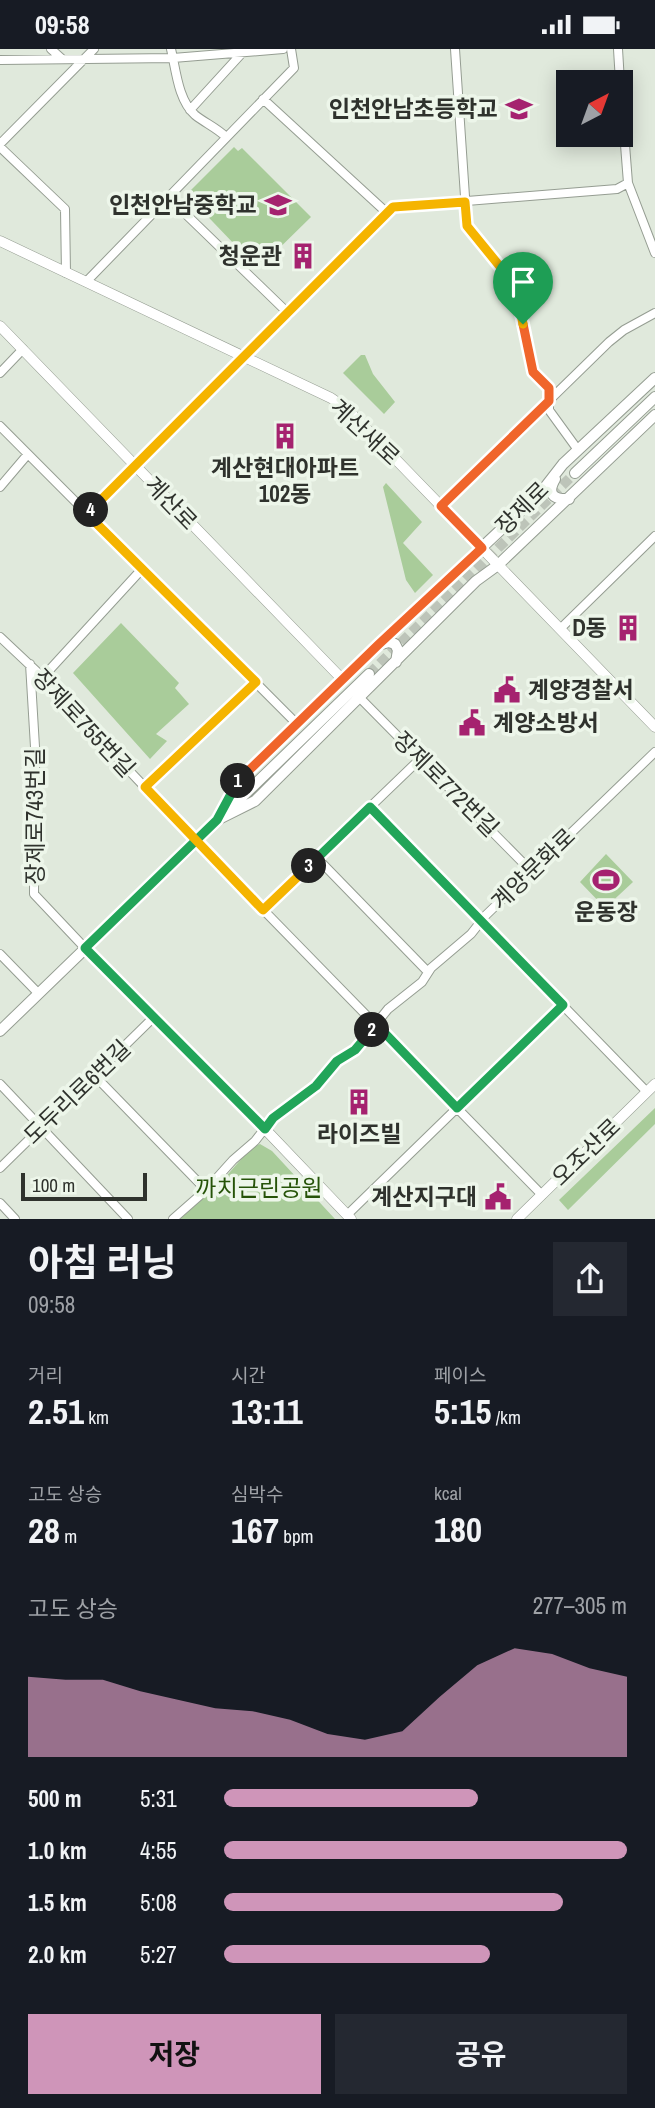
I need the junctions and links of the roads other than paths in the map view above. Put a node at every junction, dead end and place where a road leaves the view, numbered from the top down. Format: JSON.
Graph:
{"nodes":[{"id":1,"x":51,"y":49,"type":"edge"},
{"id":2,"x":94,"y":49,"type":"edge"},
{"id":3,"x":283,"y":49,"type":"edge"},
{"id":4,"x":291,"y":49,"type":"edge"},
{"id":5,"x":455,"y":49,"type":"edge"},
{"id":6,"x":618,"y":49,"type":"edge"},
{"id":7,"x":243,"y":52,"type":"junction"},
{"id":8,"x":172,"y":54,"type":"edge"},
{"id":9,"x":62,"y":59,"type":"junction"},
{"id":10,"x":83,"y":59,"type":"junction"},
{"id":11,"x":0,"y":60,"type":"edge"},
{"id":12,"x":619,"y":70,"type":"edge"},
{"id":13,"x":263,"y":99,"type":"junction"},
{"id":14,"x":190,"y":110,"type":"junction"},
{"id":15,"x":226,"y":137,"type":"junction"},
{"id":16,"x":0,"y":146,"type":"edge"},
{"id":17,"x":625,"y":147,"type":"edge"},
{"id":18,"x":628,"y":183,"type":"junction"},
{"id":19,"x":168,"y":197,"type":"junction"},
{"id":20,"x":465,"y":202,"type":"junction"},
{"id":21,"x":386,"y":212,"type":"junction"},
{"id":22,"x":0,"y":241,"type":"edge"},
{"id":23,"x":655,"y":253,"type":"edge"},
{"id":24,"x":66,"y":273,"type":"junction"},
{"id":25,"x":86,"y":282,"type":"junction"},
{"id":26,"x":655,"y":313,"type":"edge"},
{"id":27,"x":289,"y":314,"type":"junction"},
{"id":28,"x":0,"y":326,"type":"edge"},
{"id":29,"x":23,"y":349,"type":"junction"},
{"id":30,"x":245,"y":357,"type":"junction"},
{"id":31,"x":0,"y":373,"type":"edge"},
{"id":32,"x":655,"y":378,"type":"edge"},
{"id":33,"x":655,"y":397,"type":"edge"},
{"id":34,"x":549,"y":401,"type":"junction"},
{"id":35,"x":655,"y":415,"type":"edge"},
{"id":36,"x":0,"y":426,"type":"edge"},
{"id":37,"x":578,"y":450,"type":"junction"},
{"id":38,"x":28,"y":454,"type":"junction"},
{"id":39,"x":563,"y":464,"type":"junction"},
{"id":40,"x":135,"y":466,"type":"junction"},
{"id":41,"x":575,"y":473,"type":"tunnel mouth"},
{"id":42,"x":0,"y":487,"type":"edge"},
{"id":43,"x":569,"y":499,"type":"junction"},
{"id":44,"x":441,"y":506,"type":"junction"},
{"id":45,"x":87,"y":514,"type":"junction"},
{"id":46,"x":655,"y":537,"type":"edge"},
{"id":47,"x":482,"y":548,"type":"junction"},
{"id":48,"x":498,"y":565,"type":"junction"},
{"id":49,"x":142,"y":569,"type":"junction"},
{"id":50,"x":559,"y":629,"type":"junction"},
{"id":51,"x":0,"y":637,"type":"edge"},
{"id":52,"x":378,"y":645,"type":"junction"},
{"id":53,"x":396,"y":662,"type":"junction"},
{"id":54,"x":30,"y":664,"type":"junction"},
{"id":55,"x":369,"y":674,"type":"tunnel mouth"},
{"id":56,"x":43,"y":677,"type":"junction"},
{"id":57,"x":342,"y":679,"type":"junction"},
{"id":58,"x":256,"y":682,"type":"junction"},
{"id":59,"x":360,"y":698,"type":"junction"},
{"id":60,"x":297,"y":724,"type":"junction"},
{"id":61,"x":655,"y":727,"type":"edge"},
{"id":62,"x":655,"y":752,"type":"edge"},
{"id":63,"x":421,"y":758,"type":"junction"},
{"id":64,"x":145,"y":787,"type":"junction"},
{"id":65,"x":370,"y":807,"type":"junction"},
{"id":66,"x":217,"y":820,"type":"junction"},
{"id":67,"x":196,"y":841,"type":"junction"},
{"id":68,"x":317,"y":858,"type":"junction"},
{"id":69,"x":531,"y":871,"type":"junction"},
{"id":70,"x":263,"y":910,"type":"junction"},
{"id":71,"x":481,"y":921,"type":"junction"},
{"id":72,"x":85,"y":948,"type":"junction"},
{"id":73,"x":0,"y":954,"type":"edge"},
{"id":74,"x":428,"y":972,"type":"junction"},
{"id":75,"x":38,"y":993,"type":"junction"},
{"id":76,"x":563,"y":1005,"type":"junction"},
{"id":77,"x":154,"y":1017,"type":"junction"},
{"id":78,"x":377,"y":1025,"type":"junction"},
{"id":79,"x":0,"y":1031,"type":"edge"},
{"id":80,"x":94,"y":1076,"type":"junction"},
{"id":81,"x":0,"y":1084,"type":"edge"},
{"id":82,"x":655,"y":1084,"type":"edge"},
{"id":83,"x":647,"y":1092,"type":"junction"},
{"id":84,"x":457,"y":1108,"type":"junction"},
{"id":85,"x":41,"y":1128,"type":"junction"},
{"id":86,"x":265,"y":1129,"type":"junction"},
{"id":87,"x":0,"y":1168,"type":"edge"},
{"id":88,"x":206,"y":1190,"type":"junction"},
{"id":89,"x":542,"y":1195,"type":"junction"},
{"id":90,"x":0,"y":1203,"type":"edge"},
{"id":91,"x":349,"y":1217,"type":"edge"},
{"id":92,"x":15,"y":1219,"type":"edge"},
{"id":93,"x":128,"y":1219,"type":"edge"},
{"id":94,"x":173,"y":1219,"type":"edge"},
{"id":95,"x":516,"y":1219,"type":"edge"}],
"edges":[{"from":1,"to":9,"type":"street"},
{"from":2,"to":10,"type":"street"},
{"from":3,"to":7,"type":"street"},
{"from":4,"to":13,"type":"street"},
{"from":5,"to":20,"type":"street"},
{"from":6,"to":12,"type":"street"},
{"from":7,"to":8,"type":"street"},
{"from":7,"to":14,"type":"street"},
{"from":8,"to":10,"type":"street"},
{"from":8,"to":14,"type":"street"},
{"from":9,"to":10,"type":"street"},
{"from":9,"to":11,"type":"street"},
{"from":10,"to":16,"type":"street"},
{"from":13,"to":15,"type":"street"},
{"from":13,"to":21,"type":"street"},
{"from":14,"to":15,"type":"street"},
{"from":15,"to":19,"type":"street"},
{"from":16,"to":24,"type":"street"},
{"from":17,"to":18,"type":"street"},
{"from":18,"to":20,"type":"street"},
{"from":18,"to":23,"type":"street"},
{"from":19,"to":25,"type":"street"},
{"from":19,"to":27,"type":"street"},
{"from":20,"to":21,"type":"street"},
{"from":20,"to":34,"type":"street"},
{"from":21,"to":27,"type":"street"},
{"from":22,"to":24,"type":"street","name":"계산새로"},
{"from":24,"to":25,"type":"street","name":"계산새로"},
{"from":25,"to":30,"type":"street","name":"계산새로"},
{"from":26,"to":34,"type":"street"},
{"from":27,"to":30,"type":"street"},
{"from":28,"to":29,"type":"street","name":"계산로"},
{"from":29,"to":31,"type":"street"},
{"from":29,"to":40,"type":"street","name":"계산로"},
{"from":30,"to":40,"type":"street"},
{"from":30,"to":44,"type":"street","name":"계산새로"},
{"from":32,"to":37,"type":"main road","name":"장제로"},
{"from":33,"to":41,"type":"main road","name":"장제로"},
{"from":34,"to":37,"type":"street"},
{"from":34,"to":44,"type":"street"},
{"from":35,"to":43,"type":"main road","name":"장제로"},
{"from":36,"to":38,"type":"street"},
{"from":37,"to":39,"type":"main road","name":"장제로"},
{"from":38,"to":42,"type":"street"},
{"from":38,"to":45,"type":"street"},
{"from":39,"to":43,"type":"main road"},
{"from":39,"to":47,"type":"main road","name":"장제로"},
{"from":40,"to":45,"type":"street"},
{"from":40,"to":57,"type":"street","name":"계산로"},
{"from":43,"to":48,"type":"main road","name":"장제로"},
{"from":44,"to":47,"type":"street","name":"계산새로"},
{"from":45,"to":49,"type":"street"},
{"from":46,"to":50,"type":"street"},
{"from":47,"to":48,"type":"street","name":"계산새로"},
{"from":47,"to":52,"type":"main road","name":"장제로"},
{"from":48,"to":50,"type":"street","name":"계산새로"},
{"from":48,"to":53,"type":"main road","name":"장제로"},
{"from":49,"to":56,"type":"street"},
{"from":49,"to":58,"type":"street"},
{"from":50,"to":61,"type":"street","name":"계산새로"},
{"from":51,"to":54,"type":"street","name":"장제로755번길"},
{"from":52,"to":53,"type":"main road"},
{"from":52,"to":57,"type":"main road","name":"장제로"},
{"from":53,"to":59,"type":"main road","name":"장제로"},
{"from":54,"to":56,"type":"street","name":"장제로755번길"},
{"from":54,"to":72,"type":"street","name":"장제로743번길"},
{"from":55,"to":66,"type":"main road","name":"장제로"},
{"from":56,"to":64,"type":"street","name":"장제로755번길"},
{"from":57,"to":60,"type":"main road","name":"장제로"},
{"from":58,"to":60,"type":"street"},
{"from":58,"to":64,"type":"street"},
{"from":59,"to":63,"type":"street","name":"장제로772번길"},
{"from":59,"to":66,"type":"main road","name":"장제로"},
{"from":60,"to":66,"type":"main road","name":"장제로"},
{"from":62,"to":69,"type":"street","name":"계양문화로"},
{"from":63,"to":65,"type":"street"},
{"from":63,"to":69,"type":"street","name":"장제로772번길"},
{"from":64,"to":67,"type":"street","name":"장제로755번길"},
{"from":65,"to":68,"type":"street"},
{"from":65,"to":71,"type":"street"},
{"from":66,"to":67,"type":"main road","name":"장제로"},
{"from":67,"to":70,"type":"street","name":"장제로755번길"},
{"from":67,"to":72,"type":"main road","name":"장제로"},
{"from":68,"to":70,"type":"street"},
{"from":68,"to":74,"type":"street"},
{"from":69,"to":71,"type":"street","name":"계양문화로"},
{"from":70,"to":78,"type":"street","name":"장제로755번길"},
{"from":71,"to":74,"type":"street","name":"계양문화로"},
{"from":71,"to":76,"type":"street"},
{"from":72,"to":75,"type":"main road","name":"장제로"},
{"from":72,"to":77,"type":"street"},
{"from":73,"to":75,"type":"street"},
{"from":74,"to":78,"type":"street","name":"계양문화로"},
{"from":75,"to":79,"type":"main road","name":"장제로"},
{"from":76,"to":83,"type":"street"},
{"from":76,"to":84,"type":"street"},
{"from":77,"to":80,"type":"street","name":"도두리로6번길"},
{"from":77,"to":86,"type":"street"},
{"from":78,"to":84,"type":"street","name":"장제로755번길"},
{"from":78,"to":86,"type":"street","name":"계양문화로"},
{"from":80,"to":85,"type":"street","name":"도두리로6번길"},
{"from":80,"to":88,"type":"street"},
{"from":81,"to":85,"type":"street"},
{"from":82,"to":83,"type":"street","name":"오조산로"},
{"from":83,"to":89,"type":"street","name":"오조산로"},
{"from":84,"to":89,"type":"street","name":"장제로755번길"},
{"from":84,"to":91,"type":"street"},
{"from":85,"to":87,"type":"street","name":"도두리로6번길"},
{"from":85,"to":93,"type":"street"},
{"from":86,"to":88,"type":"street","name":"계양문화로"},
{"from":86,"to":91,"type":"street"},
{"from":88,"to":94,"type":"street","name":"계양문화로"},
{"from":89,"to":95,"type":"street","name":"오조산로"},
{"from":90,"to":92,"type":"street"}]}
